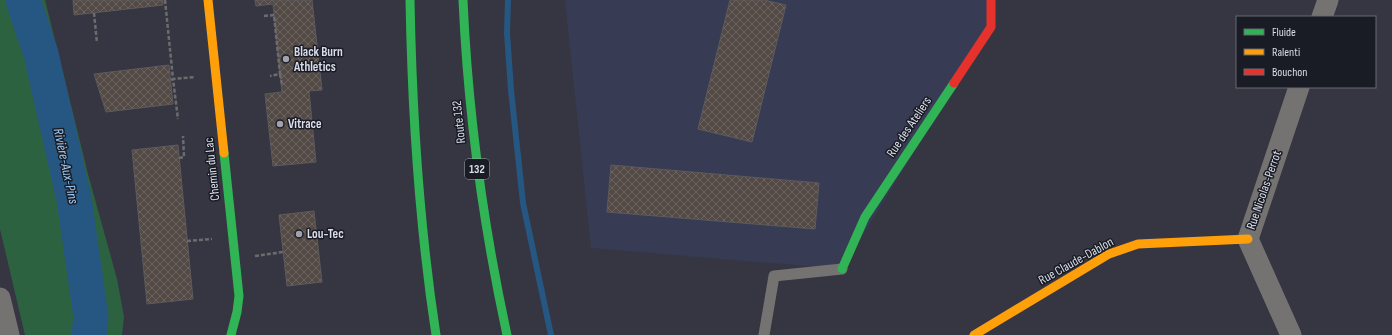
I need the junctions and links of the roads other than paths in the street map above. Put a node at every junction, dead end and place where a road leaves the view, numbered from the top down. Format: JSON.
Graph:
{"nodes":[{"id":1,"x":208,"y":0,"type":"edge"},
{"id":2,"x":410,"y":0,"type":"edge"},
{"id":3,"x":463,"y":0,"type":"edge"},
{"id":4,"x":991,"y":0,"type":"edge"},
{"id":5,"x":1328,"y":0,"type":"edge"},
{"id":6,"x":1322,"y":16,"type":"edge"},
{"id":7,"x":1299,"y":88,"type":"edge"},
{"id":8,"x":1248,"y":238,"type":"junction"},
{"id":9,"x":842,"y":269,"type":"joint"},
{"id":10,"x":0,"y":298,"type":"edge"},
{"id":11,"x":9,"y":335,"type":"edge"},
{"id":12,"x":231,"y":335,"type":"edge"},
{"id":13,"x":436,"y":335,"type":"edge"},
{"id":14,"x":507,"y":335,"type":"edge"},
{"id":15,"x":764,"y":335,"type":"edge"},
{"id":16,"x":974,"y":335,"type":"edge"},
{"id":17,"x":1291,"y":335,"type":"edge"}],
"edges":[{"from":1,"to":12,"type":"main road","name":"Chemin du Lac"},
{"from":2,"to":13,"type":"main road"},
{"from":3,"to":14,"type":"main road","name":"Route 132","number":"132"},
{"from":4,"to":9,"type":"main road","name":"Rue des Ateliers"},
{"from":5,"to":6,"type":"street"},
{"from":7,"to":8,"type":"street","name":"Rue Nicolas-Perrot"},
{"from":8,"to":16,"type":"main road","name":"Rue Claude-Dablon"},
{"from":8,"to":17,"type":"street","name":"Rue Nicolas-Perrot"},
{"from":9,"to":15,"type":"lane"},
{"from":10,"to":11,"type":"street"}]}
